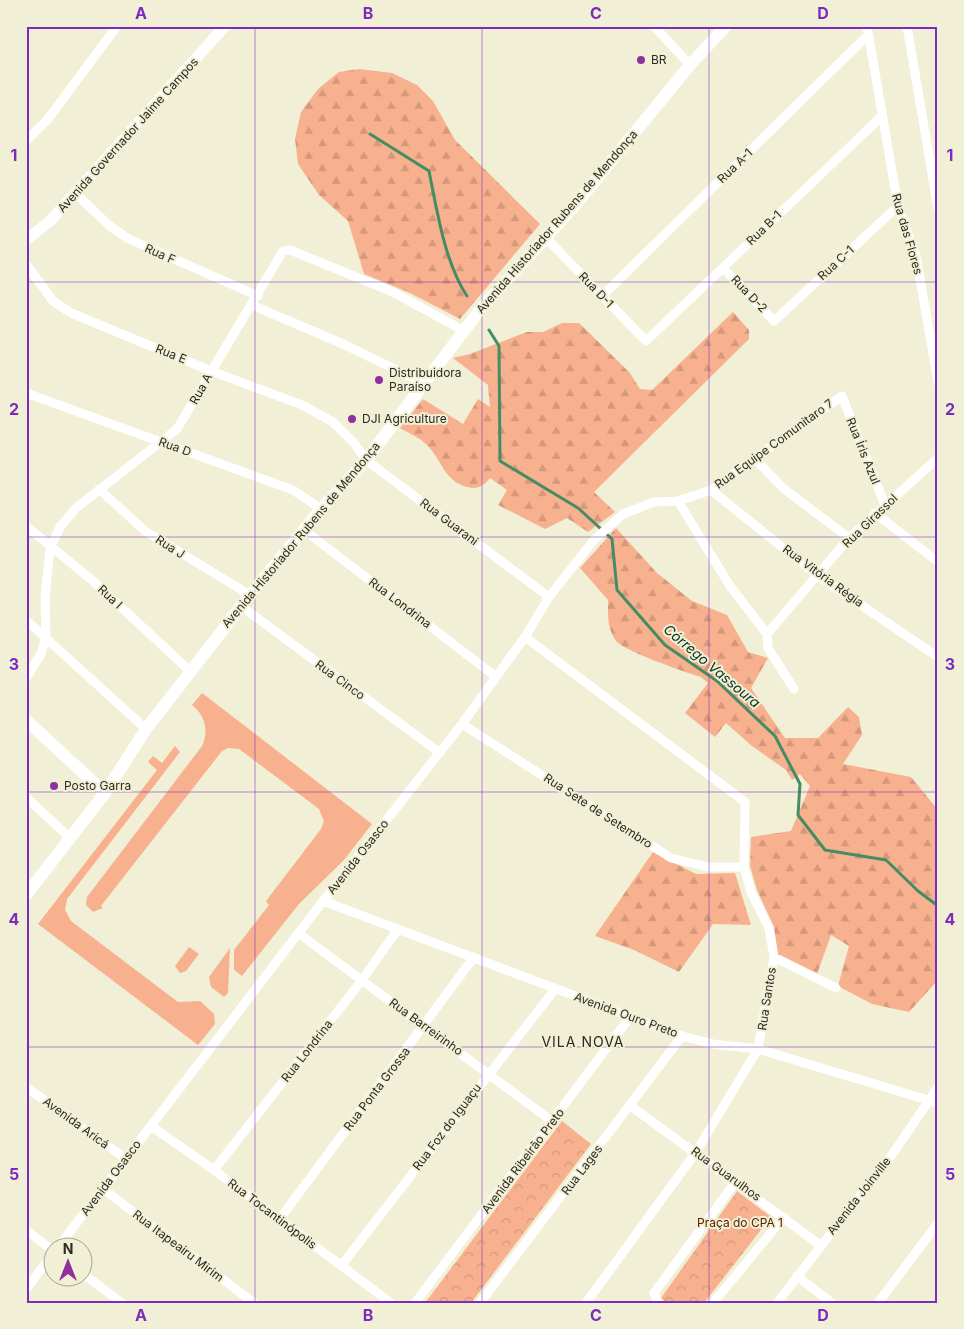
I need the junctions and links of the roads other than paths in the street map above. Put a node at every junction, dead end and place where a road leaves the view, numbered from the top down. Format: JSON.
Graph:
{"nodes":[{"id":1,"x":117,"y":26,"type":"edge"},
{"id":2,"x":226,"y":26,"type":"edge"},
{"id":3,"x":654,"y":26,"type":"edge"},
{"id":4,"x":726,"y":26,"type":"edge"},
{"id":5,"x":907,"y":26,"type":"edge"},
{"id":6,"x":867,"y":31,"type":"edge"},
{"id":7,"x":690,"y":65,"type":"junction"},
{"id":8,"x":882,"y":116,"type":"junction"},
{"id":9,"x":26,"y":141,"type":"edge"},
{"id":10,"x":75,"y":193,"type":"junction"},
{"id":11,"x":898,"y":206,"type":"junction"},
{"id":12,"x":938,"y":209,"type":"edge"},
{"id":13,"x":546,"y":238,"type":"junction"},
{"id":14,"x":26,"y":240,"type":"edge"},
{"id":15,"x":26,"y":264,"type":"edge"},
{"id":16,"x":723,"y":268,"type":"junction"},
{"id":17,"x":258,"y":296,"type":"junction"},
{"id":18,"x":602,"y":296,"type":"junction"},
{"id":19,"x":252,"y":305,"type":"junction"},
{"id":20,"x":774,"y":321,"type":"joint"},
{"id":21,"x":464,"y":330,"type":"junction"},
{"id":22,"x":646,"y":341,"type":"joint"},
{"id":23,"x":211,"y":371,"type":"junction"},
{"id":24,"x":938,"y":382,"type":"edge"},
{"id":25,"x":423,"y":383,"type":"junction"},
{"id":26,"x":26,"y":393,"type":"edge"},
{"id":27,"x":842,"y":396,"type":"joint"},
{"id":28,"x":161,"y":442,"type":"junction"},
{"id":29,"x":354,"y":443,"type":"joint"},
{"id":30,"x":938,"y":458,"type":"edge"},
{"id":31,"x":366,"y":460,"type":"junction"},
{"id":32,"x":756,"y":460,"type":"junction"},
{"id":33,"x":99,"y":489,"type":"junction"},
{"id":34,"x":711,"y":490,"type":"junction"},
{"id":35,"x":678,"y":501,"type":"junction"},
{"id":36,"x":885,"y":505,"type":"junction"},
{"id":37,"x":321,"y":509,"type":"junction"},
{"id":38,"x":875,"y":513,"type":"junction"},
{"id":39,"x":26,"y":526,"type":"edge"},
{"id":40,"x":304,"y":530,"type":"junction"},
{"id":41,"x":849,"y":538,"type":"junction"},
{"id":42,"x":50,"y":548,"type":"junction"},
{"id":43,"x":938,"y":562,"type":"edge"},
{"id":44,"x":818,"y":576,"type":"junction"},
{"id":45,"x":250,"y":595,"type":"junction"},
{"id":46,"x":549,"y":597,"type":"junction"},
{"id":47,"x":241,"y":606,"type":"junction"},
{"id":48,"x":26,"y":620,"type":"edge"},
{"id":49,"x":767,"y":634,"type":"junction"},
{"id":50,"x":524,"y":637,"type":"junction"},
{"id":51,"x":46,"y":638,"type":"junction"},
{"id":52,"x":938,"y":657,"type":"edge"},
{"id":53,"x":191,"y":672,"type":"junction"},
{"id":54,"x":495,"y":676,"type":"junction"},
{"id":55,"x":26,"y":678,"type":"edge"},
{"id":56,"x":794,"y":689,"type":"dead end"},
{"id":57,"x":26,"y":720,"type":"edge"},
{"id":58,"x":462,"y":724,"type":"junction"},
{"id":59,"x":146,"y":729,"type":"junction"},
{"id":60,"x":440,"y":753,"type":"junction"},
{"id":61,"x":105,"y":793,"type":"junction"},
{"id":62,"x":26,"y":797,"type":"edge"},
{"id":63,"x":70,"y":838,"type":"junction"},
{"id":64,"x":744,"y":867,"type":"junction"},
{"id":65,"x":26,"y":895,"type":"edge"},
{"id":66,"x":322,"y":901,"type":"junction"},
{"id":67,"x":398,"y":929,"type":"junction"},
{"id":68,"x":298,"y":933,"type":"junction"},
{"id":69,"x":474,"y":957,"type":"junction"},
{"id":70,"x":774,"y":957,"type":"junction"},
{"id":71,"x":362,"y":980,"type":"junction"},
{"id":72,"x":836,"y":988,"type":"dead end"},
{"id":73,"x":555,"y":989,"type":"junction"},
{"id":74,"x":630,"y":1018,"type":"junction"},
{"id":75,"x":424,"y":1026,"type":"junction"},
{"id":76,"x":682,"y":1036,"type":"junction"},
{"id":77,"x":758,"y":1049,"type":"junction"},
{"id":78,"x":488,"y":1074,"type":"junction"},
{"id":79,"x":26,"y":1087,"type":"edge"},
{"id":80,"x":938,"y":1087,"type":"edge"},
{"id":81,"x":928,"y":1100,"type":"junction"},
{"id":82,"x":938,"y":1103,"type":"edge"},
{"id":83,"x":631,"y":1106,"type":"junction"},
{"id":84,"x":553,"y":1122,"type":"junction"},
{"id":85,"x":151,"y":1126,"type":"junction"},
{"id":86,"x":696,"y":1152,"type":"junction"},
{"id":87,"x":126,"y":1159,"type":"junction"},
{"id":88,"x":214,"y":1170,"type":"junction"},
{"id":89,"x":736,"y":1181,"type":"junction"},
{"id":90,"x":103,"y":1189,"type":"junction"},
{"id":91,"x":784,"y":1217,"type":"junction"},
{"id":92,"x":279,"y":1220,"type":"junction"},
{"id":93,"x":938,"y":1223,"type":"edge"},
{"id":94,"x":26,"y":1230,"type":"edge"},
{"id":95,"x":67,"y":1236,"type":"edge"},
{"id":96,"x":42,"y":1242,"type":"edge"},
{"id":97,"x":820,"y":1245,"type":"junction"},
{"id":98,"x":341,"y":1266,"type":"junction"},
{"id":99,"x":42,"y":1268,"type":"edge"},
{"id":100,"x":797,"y":1276,"type":"junction"},
{"id":101,"x":92,"y":1280,"type":"edge"},
{"id":102,"x":26,"y":1289,"type":"edge"},
{"id":103,"x":122,"y":1303,"type":"edge"},
{"id":104,"x":254,"y":1303,"type":"edge"},
{"id":105,"x":391,"y":1303,"type":"edge"},
{"id":106,"x":415,"y":1303,"type":"edge"},
{"id":107,"x":480,"y":1303,"type":"edge"},
{"id":108,"x":586,"y":1303,"type":"edge"},
{"id":109,"x":658,"y":1303,"type":"edge"},
{"id":110,"x":713,"y":1303,"type":"edge"},
{"id":111,"x":777,"y":1303,"type":"edge"},
{"id":112,"x":832,"y":1303,"type":"edge"},
{"id":113,"x":878,"y":1303,"type":"edge"}],
"edges":[{"from":1,"to":9,"type":"street"},
{"from":2,"to":10,"type":"street","name":"Avenida Governador Jaime Campos"},
{"from":3,"to":7,"type":"street"},
{"from":4,"to":7,"type":"main road","name":"Avenida Historiador Rubens de Mendonça"},
{"from":5,"to":12,"type":"street"},
{"from":6,"to":8,"type":"street","name":"Rua das Flores"},
{"from":6,"to":18,"type":"street","name":"Rua A-1"},
{"from":7,"to":13,"type":"main road","name":"Avenida Historiador Rubens de Mendonça"},
{"from":8,"to":11,"type":"street","name":"Rua das Flores"},
{"from":8,"to":16,"type":"street","name":"Rua B-1"},
{"from":10,"to":14,"type":"street","name":"Avenida Governador Jaime Campos"},
{"from":10,"to":17,"type":"street","name":"Rua F"},
{"from":11,"to":20,"type":"street","name":"Rua C-1"},
{"from":11,"to":24,"type":"street","name":"Rua das Flores"},
{"from":13,"to":18,"type":"street","name":"Rua D-1"},
{"from":13,"to":21,"type":"main road","name":"Avenida Historiador Rubens de Mendonça"},
{"from":15,"to":23,"type":"street","name":"Rua E"},
{"from":16,"to":20,"type":"street","name":"Rua D-2"},
{"from":16,"to":22,"type":"street","name":"Rua B-1"},
{"from":17,"to":19,"type":"street","name":"Rua A"},
{"from":17,"to":21,"type":"street","name":"Rua A"},
{"from":18,"to":22,"type":"street","name":"Rua D-1"},
{"from":19,"to":23,"type":"street","name":"Rua A"},
{"from":19,"to":25,"type":"street"},
{"from":21,"to":25,"type":"main road","name":"Avenida Historiador Rubens de Mendonça"},
{"from":23,"to":28,"type":"street","name":"Rua A"},
{"from":23,"to":29,"type":"street","name":"Rua E"},
{"from":25,"to":31,"type":"main road","name":"Avenida Historiador Rubens de Mendonça"},
{"from":26,"to":28,"type":"street","name":"Rua D"},
{"from":27,"to":32,"type":"street","name":"Rua Equipe Comunitaro 7"},
{"from":27,"to":36,"type":"street","name":"Rua Íris Azul"},
{"from":28,"to":33,"type":"street","name":"Rua A"},
{"from":28,"to":37,"type":"street","name":"Rua D"},
{"from":29,"to":31,"type":"street","name":"Rua Guarani"},
{"from":30,"to":36,"type":"street","name":"Rua Girassol"},
{"from":31,"to":37,"type":"main road","name":"Avenida Historiador Rubens de Mendonça"},
{"from":31,"to":46,"type":"street","name":"Rua Guarani"},
{"from":32,"to":34,"type":"street","name":"Rua Equipe Comunitaro 7"},
{"from":32,"to":41,"type":"street"},
{"from":33,"to":42,"type":"street","name":"Rua A"},
{"from":33,"to":45,"type":"street","name":"Rua J"},
{"from":34,"to":35,"type":"street","name":"Rua Equipe Comunitaro 7"},
{"from":34,"to":44,"type":"street","name":"Rua Vitória Régia"},
{"from":35,"to":46,"type":"street","name":"Avenida Osasco"},
{"from":35,"to":49,"type":"street"},
{"from":36,"to":38,"type":"street","name":"Rua Girassol"},
{"from":37,"to":40,"type":"main road","name":"Avenida Historiador Rubens de Mendonça"},
{"from":38,"to":41,"type":"street","name":"Rua Girassol"},
{"from":38,"to":43,"type":"street"},
{"from":39,"to":42,"type":"street","name":"Rua I"},
{"from":40,"to":45,"type":"main road","name":"Avenida Historiador Rubens de Mendonça"},
{"from":40,"to":54,"type":"street","name":"Rua Londrina"},
{"from":41,"to":44,"type":"street","name":"Rua Girassol"},
{"from":42,"to":51,"type":"street","name":"Rua A"},
{"from":42,"to":53,"type":"street","name":"Rua I"},
{"from":44,"to":49,"type":"street","name":"Rua Girassol"},
{"from":44,"to":52,"type":"street","name":"Rua Vitória Régia"},
{"from":45,"to":47,"type":"main road","name":"Avenida Historiador Rubens de Mendonça"},
{"from":46,"to":50,"type":"street","name":"Avenida Osasco"},
{"from":47,"to":53,"type":"main road","name":"Avenida Historiador Rubens de Mendonça"},
{"from":47,"to":60,"type":"street","name":"Rua Cinco"},
{"from":48,"to":51,"type":"street"},
{"from":49,"to":56,"type":"street"},
{"from":50,"to":54,"type":"street","name":"Avenida Osasco"},
{"from":50,"to":64,"type":"street","name":"Rua Santos"},
{"from":51,"to":55,"type":"street","name":"Rua A"},
{"from":51,"to":59,"type":"street"},
{"from":53,"to":59,"type":"main road","name":"Avenida Historiador Rubens de Mendonça"},
{"from":54,"to":58,"type":"street","name":"Avenida Osasco"},
{"from":57,"to":61,"type":"main road"},
{"from":58,"to":60,"type":"street","name":"Avenida Osasco"},
{"from":58,"to":64,"type":"street","name":"Rua Sete de Setembro"},
{"from":59,"to":61,"type":"main road","name":"Avenida Historiador Rubens de Mendonça"},
{"from":60,"to":66,"type":"street","name":"Avenida Osasco"},
{"from":61,"to":63,"type":"main road","name":"Avenida Historiador Rubens de Mendonça"},
{"from":62,"to":63,"type":"street"},
{"from":63,"to":65,"type":"main road","name":"Avenida Historiador Rubens de Mendonça"},
{"from":64,"to":70,"type":"street","name":"Rua Santos"},
{"from":66,"to":67,"type":"street","name":"Avenida Ouro Preto"},
{"from":66,"to":68,"type":"street","name":"Avenida Osasco"},
{"from":67,"to":69,"type":"street","name":"Avenida Ouro Preto"},
{"from":67,"to":71,"type":"street","name":"Rua Londrina"},
{"from":68,"to":71,"type":"street","name":"Rua Barreirinho"},
{"from":68,"to":85,"type":"street","name":"Avenida Osasco"},
{"from":69,"to":73,"type":"street","name":"Avenida Ouro Preto"},
{"from":69,"to":75,"type":"street","name":"Rua Ponta Grossa"},
{"from":70,"to":72,"type":"street"},
{"from":70,"to":77,"type":"street","name":"Rua Santos"},
{"from":71,"to":75,"type":"street","name":"Rua Barreirinho"},
{"from":71,"to":88,"type":"street","name":"Rua Londrina"},
{"from":73,"to":74,"type":"street","name":"Avenida Ouro Preto"},
{"from":73,"to":78,"type":"street","name":"Rua Foz do Iguaçu"},
{"from":74,"to":76,"type":"street","name":"Avenida Ouro Preto"},
{"from":74,"to":84,"type":"street","name":"Avenida Ribeirão Preto"},
{"from":75,"to":78,"type":"street","name":"Rua Barreirinho"},
{"from":75,"to":92,"type":"street","name":"Rua Ponta Grossa"},
{"from":76,"to":77,"type":"street","name":"Avenida Ouro Preto"},
{"from":76,"to":83,"type":"street","name":"Rua Lages"},
{"from":77,"to":81,"type":"street","name":"Avenida Ouro Preto"},
{"from":77,"to":86,"type":"street","name":"Rua Santos"},
{"from":78,"to":84,"type":"street","name":"Rua Barreirinho"},
{"from":78,"to":98,"type":"street","name":"Rua Foz do Iguaçu"},
{"from":79,"to":87,"type":"street","name":"Avenida Aricá"},
{"from":80,"to":81,"type":"street","name":"Avenida Joinville"},
{"from":81,"to":82,"type":"street","name":"Avenida Ouro Preto"},
{"from":81,"to":97,"type":"street","name":"Avenida Joinville"},
{"from":83,"to":86,"type":"street","name":"Rua Guarulhos"},
{"from":83,"to":107,"type":"street","name":"Rua Lages"},
{"from":84,"to":106,"type":"street","name":"Avenida Ribeirão Preto"},
{"from":85,"to":87,"type":"street","name":"Avenida Osasco"},
{"from":85,"to":88,"type":"street","name":"Rua Tocantinópolis"},
{"from":86,"to":89,"type":"street","name":"Rua Guarulhos"},
{"from":86,"to":108,"type":"street","name":"Rua Santos"},
{"from":87,"to":90,"type":"street","name":"Avenida Osasco"},
{"from":88,"to":92,"type":"street","name":"Rua Tocantinópolis"},
{"from":89,"to":91,"type":"street","name":"Rua Guarulhos"},
{"from":89,"to":109,"type":"street"},
{"from":90,"to":95,"type":"street","name":"Avenida Osasco"},
{"from":90,"to":104,"type":"street","name":"Rua Itapeairu Mirim"},
{"from":91,"to":97,"type":"street","name":"Rua Guarulhos"},
{"from":91,"to":110,"type":"street"},
{"from":92,"to":98,"type":"street","name":"Rua Tocantinópolis"},
{"from":93,"to":113,"type":"street"},
{"from":94,"to":96,"type":"street"},
{"from":97,"to":100,"type":"street","name":"Avenida Joinville"},
{"from":98,"to":105,"type":"street","name":"Rua Tocantinópolis"},
{"from":99,"to":102,"type":"street"},
{"from":100,"to":111,"type":"street","name":"Avenida Joinville"},
{"from":100,"to":112,"type":"street"},
{"from":101,"to":103,"type":"street"}]}
